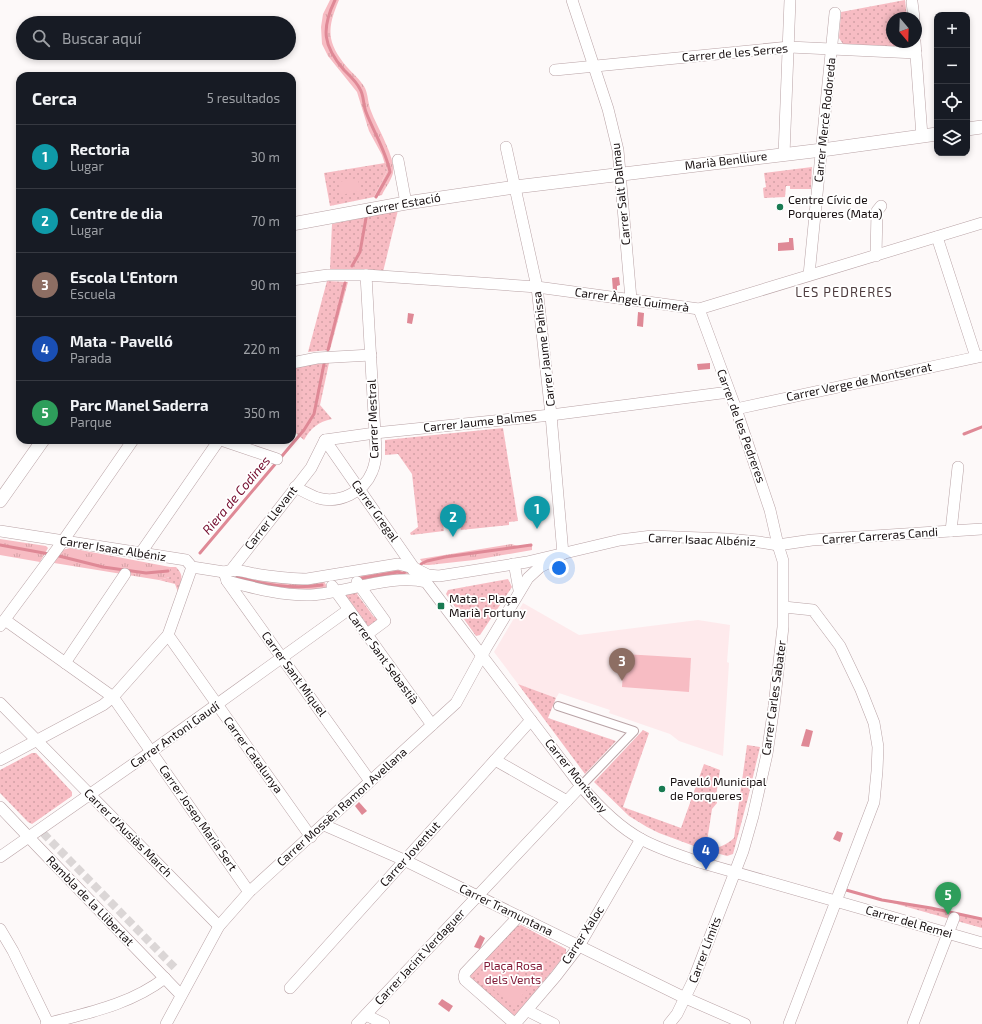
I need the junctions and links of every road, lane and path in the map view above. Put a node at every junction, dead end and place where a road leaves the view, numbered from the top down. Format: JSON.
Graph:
{"nodes":[{"id":1,"x":572,"y":0,"type":"edge"},
{"id":2,"x":790,"y":0,"type":"edge"},
{"id":3,"x":912,"y":2,"type":"dead end"},
{"id":4,"x":913,"y":12,"type":"edge"},
{"id":5,"x":835,"y":13,"type":"dead end"},
{"id":6,"x":789,"y":47,"type":"junction"},
{"id":7,"x":886,"y":48,"type":"edge"},
{"id":8,"x":916,"y":48,"type":"edge"},
{"id":9,"x":832,"y":49,"type":"junction"},
{"id":10,"x":594,"y":66,"type":"junction"},
{"id":11,"x":555,"y":70,"type":"dead end"},
{"id":12,"x":982,"y":127,"type":"edge"},
{"id":13,"x":970,"y":129,"type":"edge"},
{"id":14,"x":934,"y":134,"type":"edge"},
{"id":15,"x":922,"y":136,"type":"junction"},
{"id":16,"x":506,"y":147,"type":"dead end"},
{"id":17,"x":822,"y":150,"type":"junction"},
{"id":18,"x":784,"y":155,"type":"junction"},
{"id":19,"x":398,"y":160,"type":"dead end"},
{"id":20,"x":621,"y":174,"type":"junction"},
{"id":21,"x":515,"y":187,"type":"junction"},
{"id":22,"x":406,"y":203,"type":"junction"},
{"id":23,"x":881,"y":206,"type":"dead end"},
{"id":24,"x":296,"y":223,"type":"edge"},
{"id":25,"x":982,"y":223,"type":"edge"},
{"id":26,"x":937,"y":237,"type":"junction"},
{"id":27,"x":876,"y":256,"type":"junction"},
{"id":28,"x":366,"y":275,"type":"junction"},
{"id":29,"x":809,"y":275,"type":"junction"},
{"id":30,"x":296,"y":279,"type":"edge"},
{"id":31,"x":537,"y":287,"type":"junction"},
{"id":32,"x":631,"y":299,"type":"junction"},
{"id":33,"x":699,"y":309,"type":"junction"},
{"id":34,"x":371,"y":355,"type":"junction"},
{"id":35,"x":979,"y":357,"type":"edge"},
{"id":36,"x":296,"y":362,"type":"edge"},
{"id":37,"x":730,"y":392,"type":"junction"},
{"id":38,"x":736,"y":409,"type":"junction"},
{"id":39,"x":551,"y":415,"type":"junction"},
{"id":40,"x":375,"y":432,"type":"junction"},
{"id":41,"x":325,"y":440,"type":"junction"},
{"id":42,"x":40,"y":444,"type":"edge"},
{"id":43,"x":130,"y":444,"type":"edge"},
{"id":44,"x":217,"y":444,"type":"edge"},
{"id":45,"x":232,"y":444,"type":"edge"},
{"id":46,"x":277,"y":459,"type":"dead end"},
{"id":47,"x":958,"y":467,"type":"dead end"},
{"id":48,"x":296,"y":487,"type":"junction"},
{"id":49,"x":359,"y":489,"type":"junction"},
{"id":50,"x":0,"y":501,"type":"edge"},
{"id":51,"x":982,"y":529,"type":"edge"},
{"id":52,"x":0,"y":530,"type":"edge"},
{"id":53,"x":951,"y":531,"type":"junction"},
{"id":54,"x":61,"y":544,"type":"junction"},
{"id":55,"x":778,"y":545,"type":"junction"},
{"id":56,"x":140,"y":554,"type":"junction"},
{"id":57,"x":563,"y":554,"type":"junction"},
{"id":58,"x":513,"y":564,"type":"junction"},
{"id":59,"x":192,"y":567,"type":"junction"},
{"id":60,"x":414,"y":568,"type":"junction"},
{"id":61,"x":350,"y":572,"type":"junction"},
{"id":62,"x":125,"y":574,"type":"dead end"},
{"id":63,"x":228,"y":574,"type":"junction"},
{"id":64,"x":439,"y":576,"type":"junction"},
{"id":65,"x":325,"y":577,"type":"junction"},
{"id":66,"x":410,"y":580,"type":"junction"},
{"id":67,"x":390,"y":581,"type":"junction"},
{"id":68,"x":360,"y":586,"type":"junction"},
{"id":69,"x":431,"y":590,"type":"junction"},
{"id":70,"x":519,"y":590,"type":"junction"},
{"id":71,"x":334,"y":591,"type":"junction"},
{"id":72,"x":367,"y":596,"type":"junction"},
{"id":73,"x":784,"y":607,"type":"junction"},
{"id":74,"x":348,"y":610,"type":"junction"},
{"id":75,"x":2,"y":623,"type":"edge"},
{"id":76,"x":366,"y":634,"type":"junction"},
{"id":77,"x":168,"y":635,"type":"junction"},
{"id":78,"x":481,"y":656,"type":"junction"},
{"id":79,"x":283,"y":658,"type":"junction"},
{"id":80,"x":65,"y":663,"type":"junction"},
{"id":81,"x":113,"y":697,"type":"junction"},
{"id":82,"x":0,"y":703,"type":"edge"},
{"id":83,"x":217,"y":705,"type":"junction"},
{"id":84,"x":558,"y":706,"type":"dead end"},
{"id":85,"x":531,"y":720,"type":"junction"},
{"id":86,"x":432,"y":725,"type":"junction"},
{"id":87,"x":37,"y":741,"type":"junction"},
{"id":88,"x":152,"y":751,"type":"junction"},
{"id":89,"x":0,"y":760,"type":"edge"},
{"id":90,"x":495,"y":760,"type":"junction"},
{"id":91,"x":370,"y":781,"type":"junction"},
{"id":92,"x":581,"y":786,"type":"junction"},
{"id":93,"x":90,"y":795,"type":"junction"},
{"id":94,"x":567,"y":801,"type":"junction"},
{"id":95,"x":0,"y":806,"type":"edge"},
{"id":96,"x":324,"y":825,"type":"junction"},
{"id":97,"x":29,"y":837,"type":"junction"},
{"id":98,"x":311,"y":837,"type":"junction"},
{"id":99,"x":641,"y":839,"type":"junction"},
{"id":100,"x":0,"y":857,"type":"edge"},
{"id":101,"x":404,"y":860,"type":"junction"},
{"id":102,"x":734,"y":872,"type":"junction"},
{"id":103,"x":249,"y":892,"type":"junction"},
{"id":104,"x":478,"y":896,"type":"junction"},
{"id":105,"x":837,"y":901,"type":"junction"},
{"id":106,"x":519,"y":916,"type":"junction"},
{"id":107,"x":954,"y":918,"type":"dead end"},
{"id":108,"x":219,"y":926,"type":"junction"},
{"id":109,"x":0,"y":929,"type":"edge"},
{"id":110,"x":947,"y":934,"type":"junction"},
{"id":111,"x":982,"y":943,"type":"edge"},
{"id":112,"x":579,"y":946,"type":"junction"},
{"id":113,"x":165,"y":978,"type":"junction"},
{"id":114,"x":290,"y":988,"type":"dead end"},
{"id":115,"x":181,"y":995,"type":"junction"},
{"id":116,"x":686,"y":998,"type":"junction"},
{"id":117,"x":528,"y":1010,"type":"junction"},
{"id":118,"x":366,"y":1015,"type":"junction"},
{"id":119,"x":47,"y":1024,"type":"edge"},
{"id":120,"x":166,"y":1024,"type":"edge"},
{"id":121,"x":357,"y":1024,"type":"edge"},
{"id":122,"x":384,"y":1024,"type":"edge"},
{"id":123,"x":515,"y":1024,"type":"edge"},
{"id":124,"x":554,"y":1024,"type":"edge"},
{"id":125,"x":669,"y":1024,"type":"edge"},
{"id":126,"x":745,"y":1024,"type":"edge"},
{"id":127,"x":789,"y":1024,"type":"edge"},
{"id":128,"x":913,"y":1024,"type":"edge"}],
"edges":[{"from":1,"to":10,"type":"street","name":"Carrer Salt Dalmau"},
{"from":2,"to":6,"type":"street"},
{"from":3,"to":4,"type":"street"},
{"from":5,"to":9,"type":"street","name":"Carrer Mercè Rodoreda"},
{"from":6,"to":9,"type":"street","name":"Carrer de les Serres"},
{"from":6,"to":10,"type":"street","name":"Carrer de les Serres"},
{"from":6,"to":18,"type":"street"},
{"from":7,"to":9,"type":"street","name":"Carrer de les Serres"},
{"from":8,"to":15,"type":"street"},
{"from":9,"to":17,"type":"street","name":"Carrer Mercè Rodoreda"},
{"from":10,"to":11,"type":"street","name":"Carrer de les Serres"},
{"from":10,"to":20,"type":"street","name":"Carrer Salt Dalmau"},
{"from":12,"to":13,"type":"street"},
{"from":14,"to":15,"type":"street","name":"Marià Benlliure"},
{"from":15,"to":17,"type":"street","name":"Marià Benlliure"},
{"from":16,"to":21,"type":"street","name":"Carrer Jaume Pahissa"},
{"from":17,"to":18,"type":"street","name":"Marià Benlliure"},
{"from":17,"to":29,"type":"street","name":"Carrer Mercè Rodoreda"},
{"from":18,"to":20,"type":"street","name":"Marià Benlliure"},
{"from":19,"to":22,"type":"street"},
{"from":20,"to":21,"type":"street","name":"Marià Benlliure"},
{"from":20,"to":32,"type":"street","name":"Carrer Salt Dalmau"},
{"from":21,"to":22,"type":"street","name":"Carrer Estació"},
{"from":21,"to":31,"type":"street","name":"Carrer Jaume Pahissa"},
{"from":22,"to":24,"type":"street","name":"Carrer Estació"},
{"from":23,"to":27,"type":"street"},
{"from":25,"to":26,"type":"street","name":"Carrer Àngel Guimerà"},
{"from":26,"to":27,"type":"street","name":"Carrer Àngel Guimerà"},
{"from":26,"to":35,"type":"street"},
{"from":27,"to":29,"type":"street","name":"Carrer Àngel Guimerà"},
{"from":28,"to":30,"type":"street","name":"Carrer Àngel Guimerà"},
{"from":28,"to":31,"type":"street","name":"Carrer Àngel Guimerà"},
{"from":28,"to":34,"type":"street","name":"Carrer Mestral"},
{"from":29,"to":33,"type":"street","name":"Carrer Àngel Guimerà"},
{"from":31,"to":32,"type":"street","name":"Carrer Àngel Guimerà"},
{"from":31,"to":39,"type":"street","name":"Carrer Jaume Pahissa"},
{"from":32,"to":33,"type":"street","name":"Carrer Àngel Guimerà"},
{"from":33,"to":37,"type":"street","name":"Carrer de les Pedreres"},
{"from":34,"to":36,"type":"street"},
{"from":34,"to":40,"type":"street","name":"Carrer Mestral"},
{"from":35,"to":38,"type":"street","name":"Carrer Verge de Montserrat"},
{"from":37,"to":38,"type":"street","name":"Carrer de les Pedreres"},
{"from":37,"to":39,"type":"street","name":"Carrer Jaume Balmes"},
{"from":38,"to":55,"type":"street","name":"Carrer de les Pedreres"},
{"from":39,"to":40,"type":"street","name":"Carrer Jaume Balmes"},
{"from":39,"to":57,"type":"street","name":"Carrer Jaume Pahissa"},
{"from":40,"to":41,"type":"street","name":"Carrer Jaume Balmes"},
{"from":40,"to":49,"type":"street","name":"Carrer Mestral"},
{"from":41,"to":48,"type":"street","name":"Carrer Llevant"},
{"from":41,"to":49,"type":"street","name":"Carrer Gregal"},
{"from":42,"to":50,"type":"street"},
{"from":43,"to":54,"type":"street"},
{"from":44,"to":56,"type":"street"},
{"from":45,"to":46,"type":"street"},
{"from":47,"to":53,"type":"street"},
{"from":48,"to":49,"type":"street","name":"Carrer Mestral"},
{"from":48,"to":63,"type":"street","name":"Carrer Llevant"},
{"from":49,"to":60,"type":"street","name":"Carrer Gregal"},
{"from":51,"to":53,"type":"street","name":"Carrer Carreras Candi"},
{"from":52,"to":54,"type":"street","name":"Carrer Isaac Albéniz"},
{"from":53,"to":55,"type":"street","name":"Carrer Carreras Candi"},
{"from":54,"to":56,"type":"street","name":"Carrer Isaac Albéniz"},
{"from":54,"to":75,"type":"street"},
{"from":55,"to":57,"type":"street","name":"Carrer Isaac Albéniz"},
{"from":55,"to":73,"type":"street","name":"Carrer Carles Sabater"},
{"from":56,"to":59,"type":"street","name":"Carrer Isaac Albéniz"},
{"from":57,"to":58,"type":"street","name":"Carrer Isaac Albéniz"},
{"from":57,"to":70,"type":"street","name":"Carrer Mossèn Ramon Avellana"},
{"from":58,"to":64,"type":"street","name":"Carrer Isaac Albéniz"},
{"from":58,"to":70,"type":"street"},
{"from":59,"to":63,"type":"street","name":"Carrer Isaac Albéniz"},
{"from":59,"to":77,"type":"street"},
{"from":60,"to":61,"type":"street","name":"Carrer Isaac Albéniz"},
{"from":60,"to":64,"type":"street","name":"Carrer Isaac Albéniz"},
{"from":60,"to":66,"type":"street"},
{"from":61,"to":65,"type":"street","name":"Carrer Isaac Albéniz"},
{"from":61,"to":68,"type":"street"},
{"from":62,"to":80,"type":"street"},
{"from":63,"to":65,"type":"street","name":"Carrer Isaac Albéniz"},
{"from":63,"to":71,"type":"street","name":"Carrer Isaac Albéniz"},
{"from":63,"to":79,"type":"street","name":"Carrer Sant Miquel"},
{"from":64,"to":69,"type":"street"},
{"from":65,"to":71,"type":"street"},
{"from":66,"to":67,"type":"street","name":"Carrer Isaac Albéniz"},
{"from":66,"to":69,"type":"street","name":"Carrer Isaac Albéniz"},
{"from":67,"to":68,"type":"street","name":"Carrer Isaac Albéniz"},
{"from":67,"to":72,"type":"street"},
{"from":68,"to":71,"type":"street","name":"Carrer Isaac Albéniz"},
{"from":68,"to":72,"type":"street"},
{"from":69,"to":78,"type":"street","name":"Carrer Montseny"},
{"from":70,"to":78,"type":"street","name":"Carrer Mossèn Ramon Avellana"},
{"from":71,"to":74,"type":"street","name":"Carrer Sant Sebastià"},
{"from":72,"to":76,"type":"street"},
{"from":73,"to":102,"type":"street","name":"Carrer Carles Sabater"},
{"from":73,"to":105,"type":"street"},
{"from":74,"to":76,"type":"street","name":"Carrer Sant Sebastià"},
{"from":74,"to":79,"type":"street","name":"Carrer Antoni Gaudí"},
{"from":75,"to":80,"type":"street","name":"Carrer Josep Maria Sert"},
{"from":76,"to":86,"type":"street","name":"Carrer Sant Sebastià"},
{"from":77,"to":81,"type":"street"},
{"from":77,"to":83,"type":"street","name":"Carrer Catalunya"},
{"from":78,"to":85,"type":"street","name":"Carrer Montseny"},
{"from":78,"to":86,"type":"street","name":"Carrer Mossèn Ramon Avellana"},
{"from":79,"to":83,"type":"street","name":"Carrer Antoni Gaudí"},
{"from":79,"to":91,"type":"street","name":"Carrer Sant Miquel"},
{"from":80,"to":81,"type":"street","name":"Carrer Josep Maria Sert"},
{"from":81,"to":87,"type":"street"},
{"from":81,"to":88,"type":"street","name":"Carrer Josep Maria Sert"},
{"from":82,"to":87,"type":"street","name":"Carrer d'Ausiàs March"},
{"from":83,"to":88,"type":"street","name":"Carrer Antoni Gaudí"},
{"from":83,"to":98,"type":"street","name":"Carrer Catalunya"},
{"from":84,"to":92,"type":"street"},
{"from":85,"to":90,"type":"street","name":"Carrer Joventut"},
{"from":85,"to":92,"type":"street","name":"Carrer Montseny"},
{"from":86,"to":91,"type":"street","name":"Carrer Mossèn Ramon Avellana"},
{"from":87,"to":89,"type":"street"},
{"from":87,"to":93,"type":"street","name":"Carrer d'Ausiàs March"},
{"from":88,"to":93,"type":"street","name":"Carrer Antoni Gaudí"},
{"from":88,"to":103,"type":"street","name":"Carrer Josep Maria Sert"},
{"from":90,"to":94,"type":"street"},
{"from":90,"to":101,"type":"street","name":"Carrer Joventut"},
{"from":91,"to":96,"type":"street","name":"Carrer Mossèn Ramon Avellana"},
{"from":92,"to":94,"type":"street","name":"Carrer Jacint Verdaguer"},
{"from":92,"to":99,"type":"street","name":"Carrer Montseny"},
{"from":93,"to":97,"type":"street","name":"Carrer Antoni Gaudí"},
{"from":93,"to":108,"type":"street","name":"Carrer d'Ausiàs March"},
{"from":94,"to":104,"type":"street","name":"Carrer Jacint Verdaguer"},
{"from":95,"to":97,"type":"street","name":"Rambla de la Llibertat"},
{"from":96,"to":98,"type":"street","name":"Carrer Mossèn Ramon Avellana"},
{"from":96,"to":101,"type":"street","name":"Carrer Tramuntana"},
{"from":97,"to":100,"type":"street","name":"Carrer Antoni Gaudí"},
{"from":97,"to":113,"type":"street","name":"Rambla de la Llibertat"},
{"from":98,"to":103,"type":"street","name":"Carrer Mossèn Ramon Avellana"},
{"from":99,"to":102,"type":"street","name":"Carrer Montseny"},
{"from":99,"to":112,"type":"street","name":"Carrer Xaloc"},
{"from":101,"to":104,"type":"street","name":"Carrer Tramuntana"},
{"from":101,"to":114,"type":"street","name":"Carrer Joventut"},
{"from":102,"to":105,"type":"street","name":"Carrer Montseny"},
{"from":102,"to":116,"type":"street","name":"Carrer Límits"},
{"from":103,"to":108,"type":"street","name":"Carrer Mossèn Ramon Avellana"},
{"from":104,"to":106,"type":"street","name":"Carrer Tramuntana"},
{"from":104,"to":118,"type":"street","name":"Carrer Jacint Verdaguer"},
{"from":105,"to":110,"type":"street","name":"Carrer del Remei"},
{"from":105,"to":127,"type":"street"},
{"from":106,"to":112,"type":"street","name":"Carrer Tramuntana"},
{"from":106,"to":123,"type":"street"},
{"from":107,"to":110,"type":"street"},
{"from":108,"to":115,"type":"street","name":"Carrer Mossèn Ramon Avellana"},
{"from":109,"to":119,"type":"street"},
{"from":110,"to":111,"type":"street","name":"Carrer del Remei"},
{"from":110,"to":128,"type":"street"},
{"from":112,"to":116,"type":"street","name":"Carrer Tramuntana"},
{"from":112,"to":117,"type":"street","name":"Carrer Xaloc"},
{"from":113,"to":115,"type":"street","name":"Rambla de la Llibertat"},
{"from":113,"to":119,"type":"street"},
{"from":115,"to":120,"type":"street","name":"Carrer Mossèn Ramon Avellana"},
{"from":116,"to":125,"type":"street","name":"Carrer Límits"},
{"from":116,"to":126,"type":"street","name":"Carrer Tramuntana"},
{"from":117,"to":123,"type":"street","name":"Carrer Xaloc"},
{"from":117,"to":124,"type":"street"},
{"from":118,"to":121,"type":"street","name":"Carrer Jacint Verdaguer"},
{"from":118,"to":122,"type":"street"}]}
